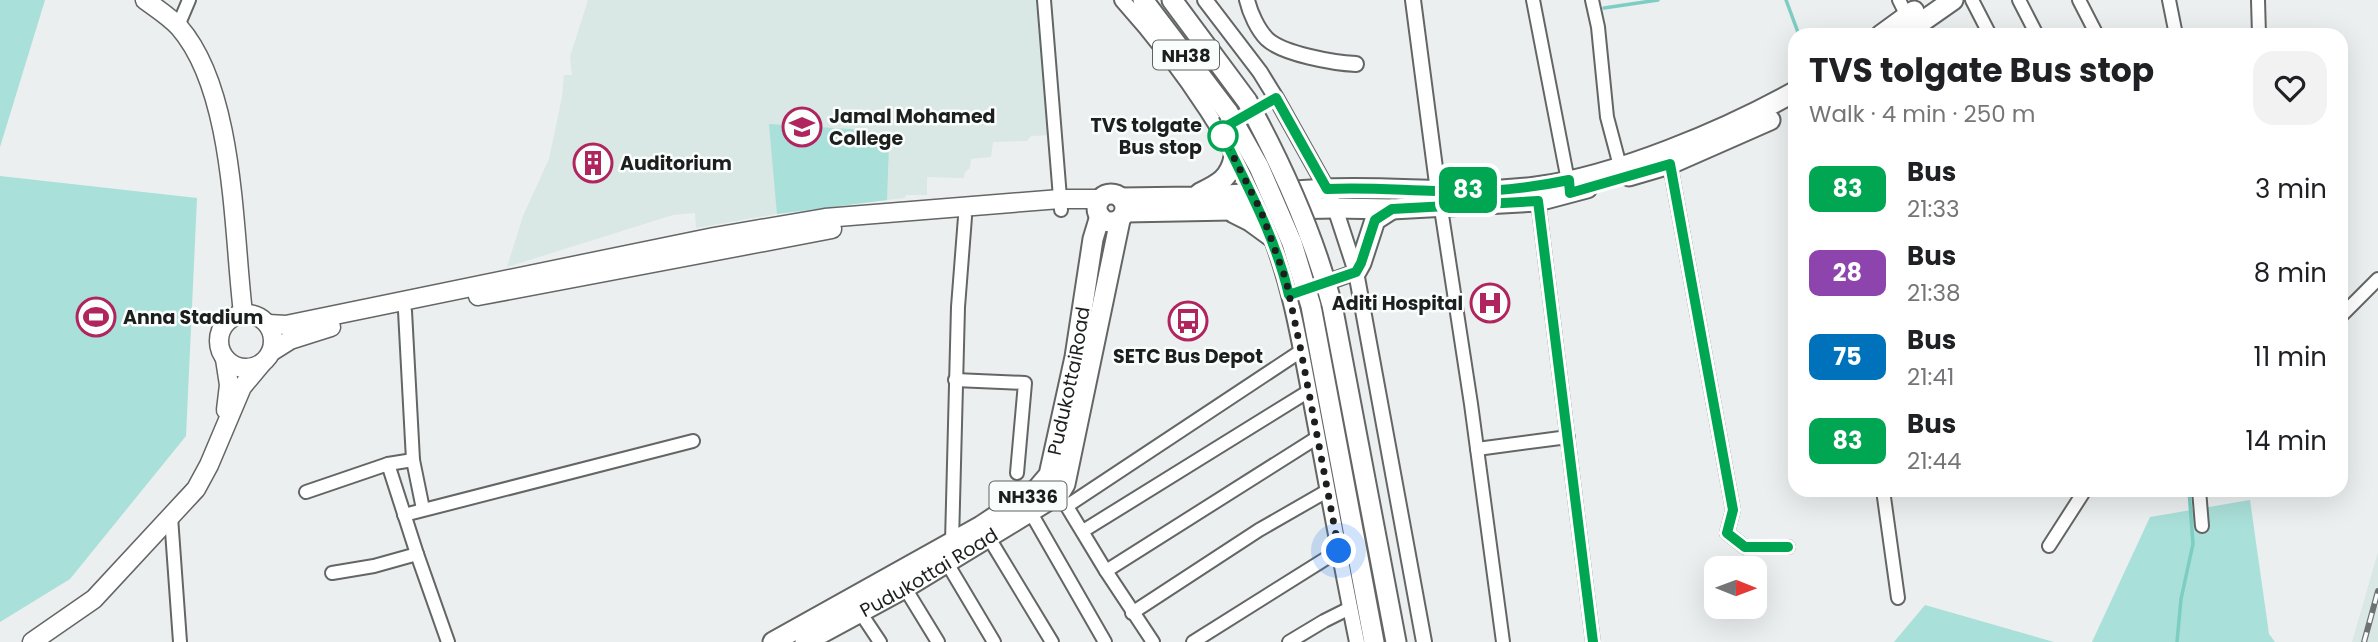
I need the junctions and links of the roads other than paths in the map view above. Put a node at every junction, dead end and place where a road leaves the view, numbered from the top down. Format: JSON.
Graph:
{"nodes":[{"id":1,"x":145,"y":0,"type":"edge"},
{"id":2,"x":189,"y":0,"type":"edge"},
{"id":3,"x":1044,"y":0,"type":"edge"},
{"id":4,"x":1122,"y":0,"type":"edge"},
{"id":5,"x":1143,"y":0,"type":"edge"},
{"id":6,"x":1172,"y":0,"type":"edge"},
{"id":7,"x":1205,"y":0,"type":"edge"},
{"id":8,"x":1247,"y":0,"type":"edge"},
{"id":9,"x":1412,"y":0,"type":"edge"},
{"id":10,"x":1533,"y":0,"type":"edge"},
{"id":11,"x":1930,"y":0,"type":"edge"},
{"id":12,"x":1953,"y":0,"type":"edge"},
{"id":13,"x":1972,"y":0,"type":"edge"},
{"id":14,"x":2019,"y":0,"type":"edge"},
{"id":15,"x":2079,"y":0,"type":"edge"},
{"id":16,"x":2169,"y":0,"type":"edge"},
{"id":17,"x":2258,"y":0,"type":"edge"},
{"id":18,"x":1593,"y":4,"type":"edge"},
{"id":19,"x":1896,"y":23,"type":"edge"},
{"id":20,"x":178,"y":26,"type":"junction"},
{"id":21,"x":1986,"y":28,"type":"edge"},
{"id":22,"x":2033,"y":28,"type":"edge"},
{"id":23,"x":2093,"y":28,"type":"edge"},
{"id":24,"x":2175,"y":28,"type":"edge"},
{"id":25,"x":2259,"y":28,"type":"edge"},
{"id":26,"x":1356,"y":64,"type":"dead end"},
{"id":27,"x":1788,"y":95,"type":"edge"},
{"id":28,"x":1276,"y":98,"type":"junction"},
{"id":29,"x":1788,"y":110,"type":"edge"},
{"id":30,"x":1224,"y":121,"type":"junction"},
{"id":31,"x":1234,"y":157,"type":"junction"},
{"id":32,"x":1670,"y":164,"type":"junction"},
{"id":33,"x":1620,"y":166,"type":"junction"},
{"id":34,"x":1569,"y":187,"type":"junction"},
{"id":35,"x":1327,"y":189,"type":"junction"},
{"id":36,"x":1193,"y":197,"type":"junction"},
{"id":37,"x":1439,"y":199,"type":"junction"},
{"id":38,"x":1538,"y":201,"type":"junction"},
{"id":39,"x":1257,"y":202,"type":"junction"},
{"id":40,"x":1161,"y":204,"type":"junction"},
{"id":41,"x":1060,"y":205,"type":"junction"},
{"id":42,"x":1099,"y":208,"type":"junction"},
{"id":43,"x":1335,"y":208,"type":"junction"},
{"id":44,"x":1392,"y":209,"type":"junction"},
{"id":45,"x":1122,"y":210,"type":"junction"},
{"id":46,"x":1231,"y":211,"type":"junction"},
{"id":47,"x":920,"y":214,"type":"junction"},
{"id":48,"x":965,"y":217,"type":"junction"},
{"id":49,"x":1272,"y":237,"type":"junction"},
{"id":50,"x":1356,"y":272,"type":"junction"},
{"id":51,"x":2378,"y":279,"type":"edge"},
{"id":52,"x":530,"y":280,"type":"junction"},
{"id":53,"x":1289,"y":295,"type":"junction"},
{"id":54,"x":2348,"y":309,"type":"edge"},
{"id":55,"x":405,"y":311,"type":"junction"},
{"id":56,"x":243,"y":313,"type":"junction"},
{"id":57,"x":268,"y":324,"type":"junction"},
{"id":58,"x":1301,"y":351,"type":"junction"},
{"id":59,"x":266,"y":358,"type":"junction"},
{"id":60,"x":225,"y":359,"type":"junction"},
{"id":61,"x":956,"y":380,"type":"junction"},
{"id":62,"x":1309,"y":391,"type":"junction"},
{"id":63,"x":225,"y":424,"type":"junction"},
{"id":64,"x":1318,"y":437,"type":"junction"},
{"id":65,"x":1568,"y":437,"type":"junction"},
{"id":66,"x":693,"y":441,"type":"dead end"},
{"id":67,"x":1477,"y":449,"type":"junction"},
{"id":68,"x":412,"y":460,"type":"junction"},
{"id":69,"x":388,"y":464,"type":"junction"},
{"id":70,"x":1017,"y":473,"type":"dead end"},
{"id":71,"x":1328,"y":491,"type":"junction"},
{"id":72,"x":306,"y":492,"type":"dead end"},
{"id":73,"x":1883,"y":497,"type":"edge"},
{"id":74,"x":2080,"y":497,"type":"edge"},
{"id":75,"x":2200,"y":497,"type":"edge"},
{"id":76,"x":1063,"y":500,"type":"junction"},
{"id":77,"x":423,"y":509,"type":"junction"},
{"id":78,"x":1031,"y":513,"type":"junction"},
{"id":79,"x":404,"y":515,"type":"junction"},
{"id":80,"x":171,"y":517,"type":"junction"},
{"id":81,"x":2202,"y":526,"type":"dead end"},
{"id":82,"x":1083,"y":531,"type":"junction"},
{"id":83,"x":989,"y":538,"type":"junction"},
{"id":84,"x":2049,"y":546,"type":"dead end"},
{"id":85,"x":1788,"y":547,"type":"dead end"},
{"id":86,"x":945,"y":551,"type":"junction"},
{"id":87,"x":1339,"y":551,"type":"junction"},
{"id":88,"x":417,"y":554,"type":"junction"},
{"id":89,"x":1106,"y":571,"type":"junction"},
{"id":90,"x":332,"y":573,"type":"dead end"},
{"id":91,"x":905,"y":588,"type":"junction"},
{"id":92,"x":1898,"y":598,"type":"dead end"},
{"id":93,"x":1350,"y":608,"type":"junction"},
{"id":94,"x":860,"y":612,"type":"junction"},
{"id":95,"x":1132,"y":612,"type":"junction"},
{"id":96,"x":818,"y":639,"type":"edge"},
{"id":97,"x":32,"y":642,"type":"edge"},
{"id":98,"x":180,"y":642,"type":"edge"},
{"id":99,"x":448,"y":642,"type":"edge"},
{"id":100,"x":773,"y":642,"type":"edge"},
{"id":101,"x":880,"y":642,"type":"edge"},
{"id":102,"x":938,"y":642,"type":"edge"},
{"id":103,"x":994,"y":642,"type":"edge"},
{"id":104,"x":1052,"y":642,"type":"edge"},
{"id":105,"x":1105,"y":642,"type":"edge"},
{"id":106,"x":1153,"y":642,"type":"edge"},
{"id":107,"x":1194,"y":642,"type":"edge"},
{"id":108,"x":1289,"y":642,"type":"edge"},
{"id":109,"x":1357,"y":642,"type":"edge"},
{"id":110,"x":1374,"y":642,"type":"edge"},
{"id":111,"x":1396,"y":642,"type":"edge"},
{"id":112,"x":1424,"y":642,"type":"edge"},
{"id":113,"x":1503,"y":642,"type":"edge"},
{"id":114,"x":1593,"y":642,"type":"edge"}],
"edges":[{"from":1,"to":20,"type":"main road"},
{"from":2,"to":20,"type":"street"},
{"from":3,"to":41,"type":"street"},
{"from":4,"to":30,"type":"street"},
{"from":5,"to":30,"type":"main road","number":"NH38"},
{"from":6,"to":111,"type":"main road","number":"NH38","bridge":true},
{"from":7,"to":28,"type":"street"},
{"from":8,"to":26,"type":"street"},
{"from":9,"to":37,"type":"street"},
{"from":10,"to":34,"type":"street"},
{"from":11,"to":19,"type":"main road"},
{"from":12,"to":19,"type":"main road"},
{"from":13,"to":21,"type":"street"},
{"from":14,"to":22,"type":"street"},
{"from":15,"to":23,"type":"street"},
{"from":16,"to":24,"type":"street"},
{"from":17,"to":25,"type":"street"},
{"from":18,"to":33,"type":"street"},
{"from":20,"to":56,"type":"main road"},
{"from":27,"to":33,"type":"main road"},
{"from":28,"to":30,"type":"street"},
{"from":28,"to":35,"type":"street"},
{"from":29,"to":32,"type":"main road"},
{"from":30,"to":31,"type":"street"},
{"from":30,"to":110,"type":"main road","number":"NH38","bridge":true},
{"from":31,"to":36,"type":"main road"},
{"from":31,"to":39,"type":"street"},
{"from":32,"to":34,"type":"main road"},
{"from":32,"to":85,"type":"street"},
{"from":33,"to":34,"type":"main road"},
{"from":34,"to":37,"type":"main road"},
{"from":34,"to":38,"type":"main road"},
{"from":35,"to":37,"type":"main road"},
{"from":35,"to":39,"type":"main road"},
{"from":35,"to":43,"type":"street"},
{"from":36,"to":39,"type":"main road"},
{"from":36,"to":40,"type":"main road"},
{"from":37,"to":38,"type":"main road"},
{"from":37,"to":44,"type":"main road"},
{"from":37,"to":67,"type":"street"},
{"from":38,"to":65,"type":"street"},
{"from":39,"to":43,"type":"main road"},
{"from":39,"to":46,"type":"main road"},
{"from":39,"to":49,"type":"street"},
{"from":40,"to":45,"type":"main road"},
{"from":40,"to":46,"type":"main road"},
{"from":41,"to":42,"type":"main road"},
{"from":41,"to":47,"type":"main road"},
{"from":41,"to":48,"type":"main road"},
{"from":42,"to":45,"type":"main road"},
{"from":42,"to":86,"type":"main road","name":"PudukottaiRoad","number":"NH336"},
{"from":43,"to":44,"type":"main road"},
{"from":43,"to":50,"type":"street"},
{"from":44,"to":50,"type":"main road"},
{"from":45,"to":76,"type":"main road","number":"NH336"},
{"from":46,"to":49,"type":"main road"},
{"from":47,"to":48,"type":"main road"},
{"from":47,"to":52,"type":"main road"},
{"from":48,"to":61,"type":"street"},
{"from":49,"to":53,"type":"street"},
{"from":50,"to":53,"type":"street"},
{"from":50,"to":112,"type":"street"},
{"from":51,"to":54,"type":"street"},
{"from":52,"to":55,"type":"main road"},
{"from":52,"to":57,"type":"main road"},
{"from":53,"to":58,"type":"street"},
{"from":55,"to":59,"type":"main road"},
{"from":55,"to":68,"type":"street"},
{"from":56,"to":57,"type":"main road"},
{"from":56,"to":60,"type":"main road"},
{"from":57,"to":59,"type":"main road"},
{"from":58,"to":62,"type":"street"},
{"from":58,"to":76,"type":"street"},
{"from":59,"to":60,"type":"main road"},
{"from":59,"to":63,"type":"main road"},
{"from":60,"to":63,"type":"main road"},
{"from":61,"to":70,"type":"street"},
{"from":61,"to":86,"type":"street"},
{"from":62,"to":64,"type":"street"},
{"from":62,"to":82,"type":"street"},
{"from":63,"to":80,"type":"main road"},
{"from":64,"to":71,"type":"street"},
{"from":64,"to":89,"type":"street"},
{"from":65,"to":67,"type":"street"},
{"from":65,"to":114,"type":"street"},
{"from":66,"to":77,"type":"street"},
{"from":67,"to":113,"type":"street"},
{"from":68,"to":69,"type":"street"},
{"from":68,"to":77,"type":"street"},
{"from":69,"to":72,"type":"street"},
{"from":69,"to":79,"type":"street"},
{"from":71,"to":87,"type":"street"},
{"from":71,"to":95,"type":"street"},
{"from":73,"to":92,"type":"street"},
{"from":74,"to":84,"type":"street"},
{"from":75,"to":81,"type":"street"},
{"from":76,"to":78,"type":"main road","name":"Pudukottai Road","number":"NH336"},
{"from":76,"to":82,"type":"street"},
{"from":77,"to":79,"type":"street"},
{"from":78,"to":83,"type":"main road","name":"Pudukottai Road","number":"NH336"},
{"from":78,"to":105,"type":"street"},
{"from":79,"to":88,"type":"street"},
{"from":80,"to":97,"type":"main road"},
{"from":80,"to":98,"type":"street"},
{"from":82,"to":89,"type":"street"},
{"from":83,"to":86,"type":"main road","name":"Pudukottai Road","number":"NH336"},
{"from":83,"to":104,"type":"street"},
{"from":86,"to":91,"type":"main road","name":"Pudukottai Road","number":"NH336"},
{"from":86,"to":100,"type":"main road","name":"PudukottaiRoad","number":"NH336"},
{"from":86,"to":103,"type":"street"},
{"from":87,"to":93,"type":"street"},
{"from":87,"to":107,"type":"street"},
{"from":88,"to":90,"type":"street"},
{"from":88,"to":99,"type":"street"},
{"from":89,"to":95,"type":"street"},
{"from":91,"to":94,"type":"main road","name":"Pudukottai Road","number":"NH336"},
{"from":91,"to":102,"type":"street"},
{"from":93,"to":108,"type":"street"},
{"from":93,"to":109,"type":"street"},
{"from":94,"to":96,"type":"main road","name":"Pudukottai Road","number":"NH336"},
{"from":94,"to":101,"type":"street"},
{"from":95,"to":106,"type":"street"}]}
